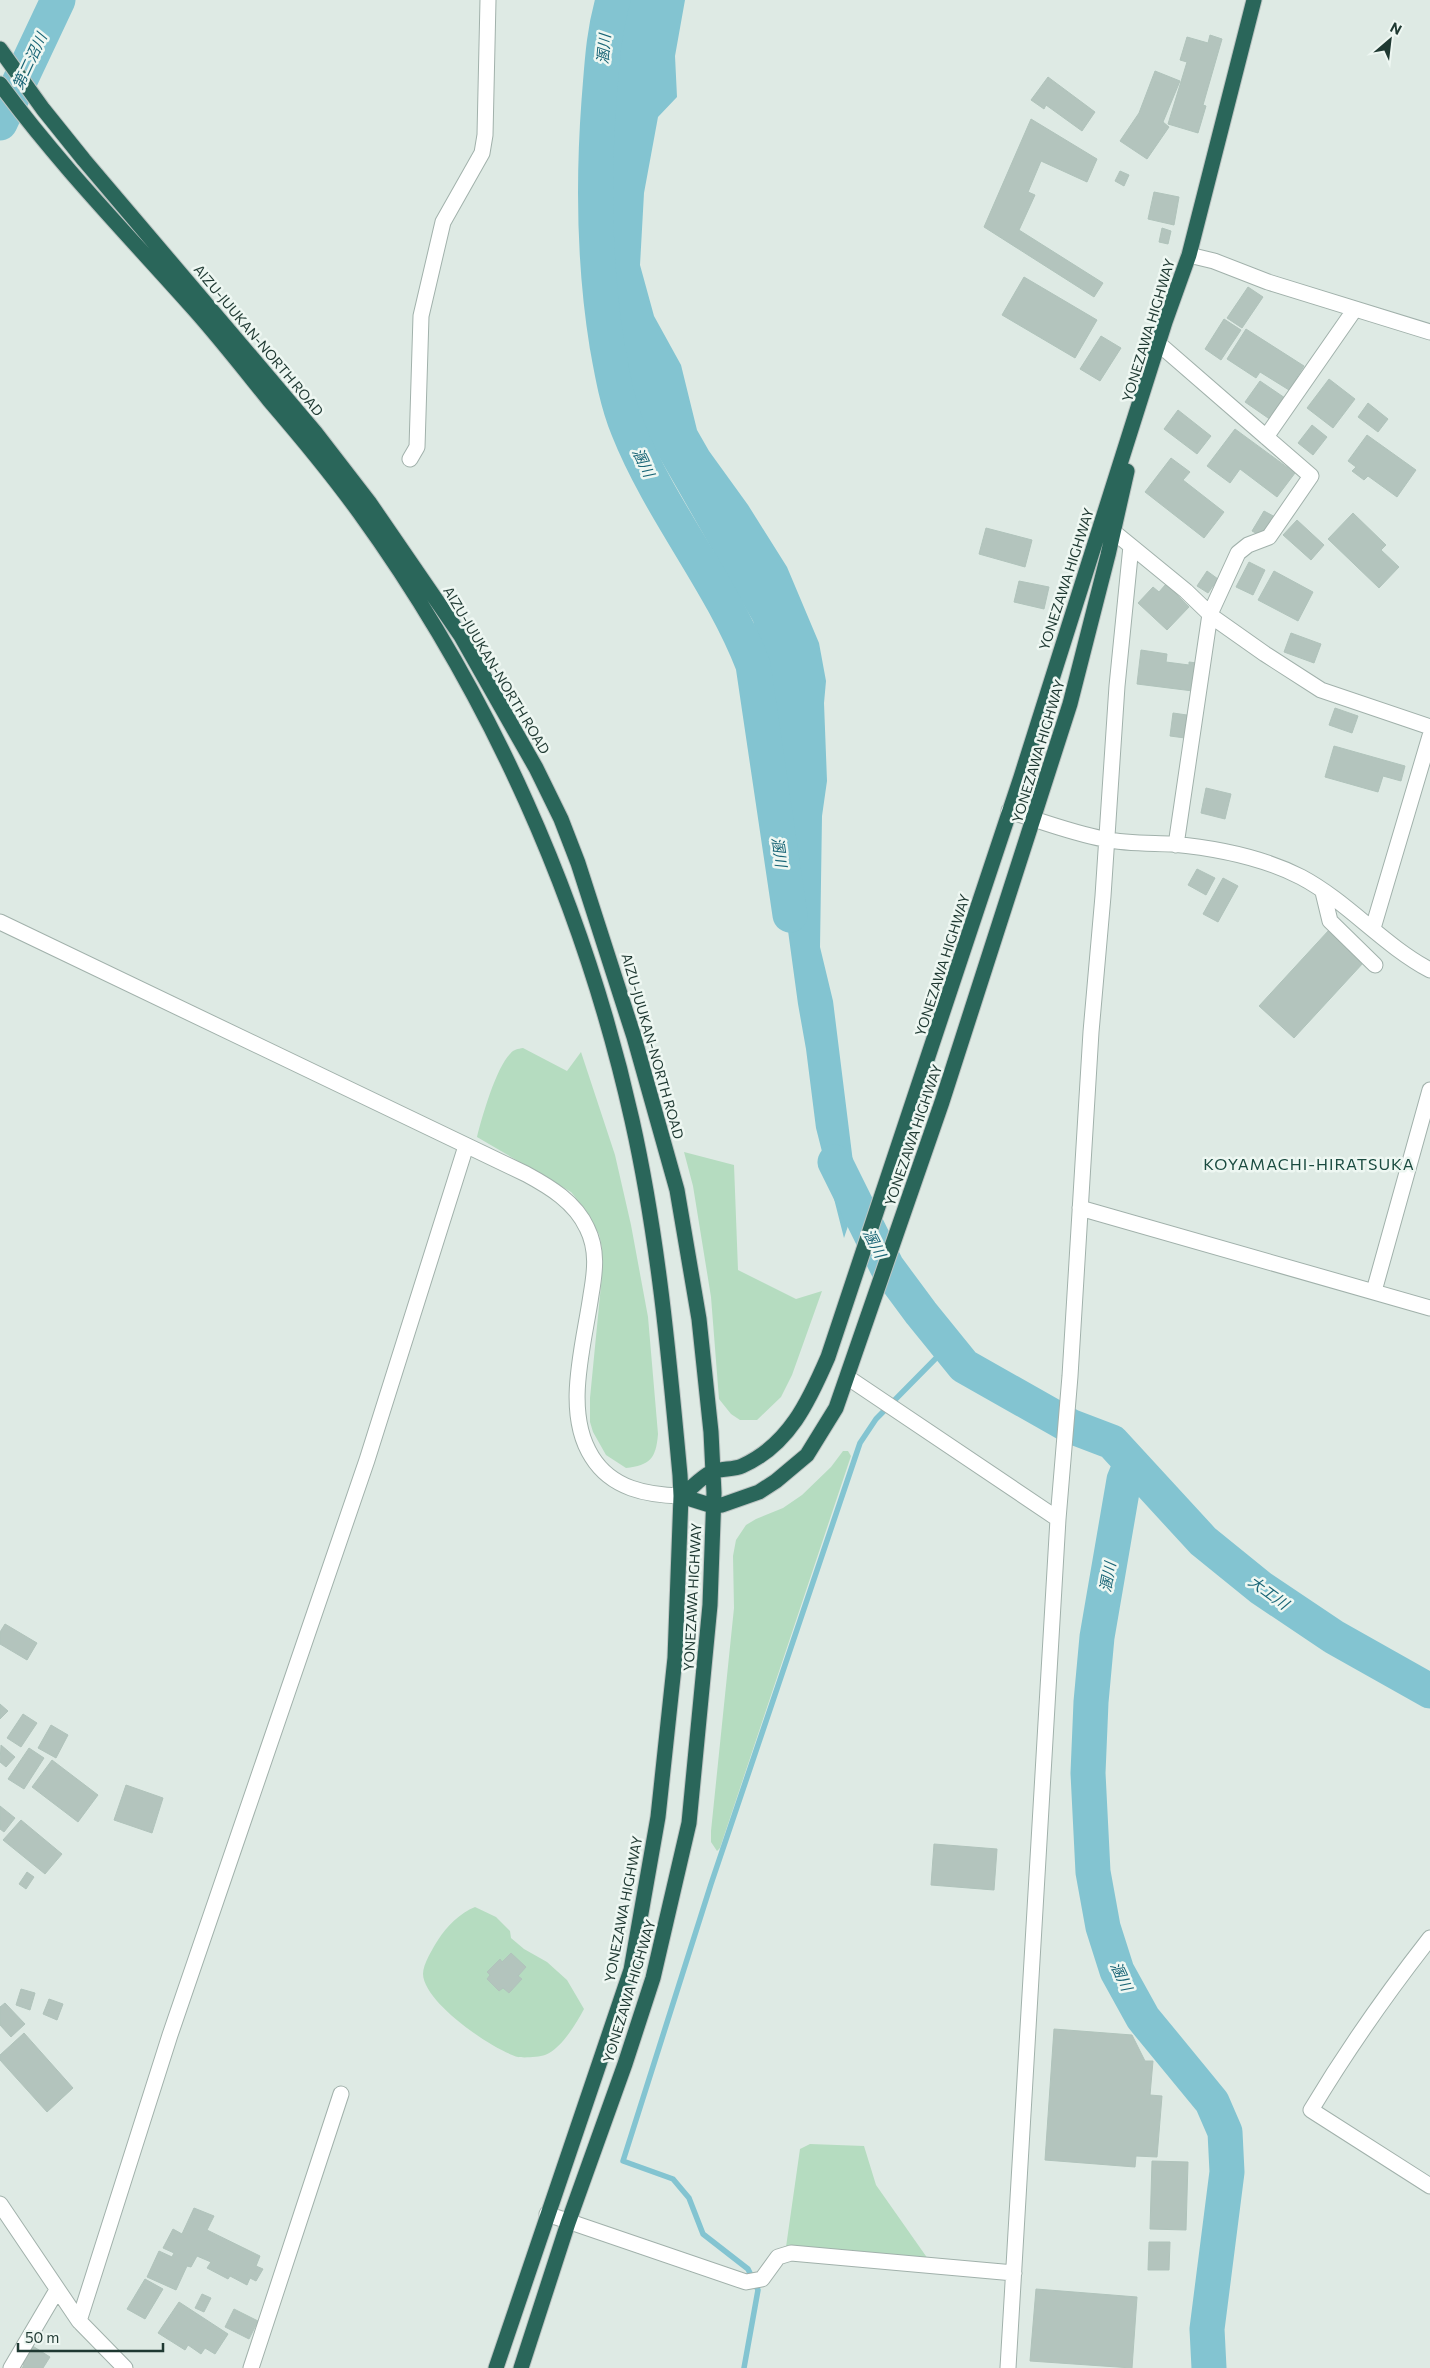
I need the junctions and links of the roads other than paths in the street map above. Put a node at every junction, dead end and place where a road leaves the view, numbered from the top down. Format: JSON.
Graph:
{"nodes":[{"id":1,"x":488,"y":0,"type":"edge"},
{"id":2,"x":1254,"y":0,"type":"edge"},
{"id":3,"x":0,"y":49,"type":"edge"},
{"id":4,"x":0,"y":84,"type":"edge"},
{"id":5,"x":1189,"y":255,"type":"junction"},
{"id":6,"x":1355,"y":309,"type":"junction"},
{"id":7,"x":1430,"y":332,"type":"edge"},
{"id":8,"x":1158,"y":344,"type":"junction"},
{"id":9,"x":1147,"y":379,"type":"junction"},
{"id":10,"x":1266,"y":437,"type":"junction"},
{"id":11,"x":410,"y":459,"type":"dead end"},
{"id":12,"x":1101,"y":521,"type":"junction"},
{"id":13,"x":1113,"y":531,"type":"junction"},
{"id":14,"x":1131,"y":546,"type":"junction"},
{"id":15,"x":1210,"y":614,"type":"junction"},
{"id":16,"x":1430,"y":727,"type":"edge"},
{"id":17,"x":1430,"y":736,"type":"edge"},
{"id":18,"x":1010,"y":812,"type":"junction"},
{"id":19,"x":1034,"y":819,"type":"junction"},
{"id":20,"x":1105,"y":840,"type":"junction"},
{"id":21,"x":1176,"y":845,"type":"junction"},
{"id":22,"x":1323,"y":892,"type":"junction"},
{"id":23,"x":0,"y":922,"type":"edge"},
{"id":24,"x":1374,"y":928,"type":"junction"},
{"id":25,"x":1375,"y":965,"type":"dead end"},
{"id":26,"x":1430,"y":970,"type":"edge"},
{"id":27,"x":1430,"y":1090,"type":"edge"},
{"id":28,"x":466,"y":1146,"type":"junction"},
{"id":29,"x":1080,"y":1208,"type":"junction"},
{"id":30,"x":1374,"y":1291,"type":"junction"},
{"id":31,"x":1430,"y":1308,"type":"edge"},
{"id":32,"x":848,"y":1373,"type":"junction"},
{"id":33,"x":712,"y":1472,"type":"junction"},
{"id":34,"x":682,"y":1496,"type":"junction"},
{"id":35,"x":713,"y":1506,"type":"junction"},
{"id":36,"x":1058,"y":1519,"type":"junction"},
{"id":37,"x":1430,"y":1938,"type":"edge"},
{"id":38,"x":341,"y":2094,"type":"dead end"},
{"id":39,"x":1430,"y":2186,"type":"edge"},
{"id":40,"x":0,"y":2204,"type":"edge"},
{"id":41,"x":547,"y":2214,"type":"junction"},
{"id":42,"x":569,"y":2222,"type":"junction"},
{"id":43,"x":1014,"y":2273,"type":"junction"},
{"id":44,"x":57,"y":2290,"type":"junction"},
{"id":45,"x":79,"y":2321,"type":"junction"},
{"id":46,"x":11,"y":2368,"type":"edge"},
{"id":47,"x":125,"y":2368,"type":"edge"},
{"id":48,"x":251,"y":2368,"type":"edge"},
{"id":49,"x":496,"y":2368,"type":"edge"},
{"id":50,"x":521,"y":2368,"type":"edge"},
{"id":51,"x":1008,"y":2368,"type":"edge"}],
"edges":[{"from":1,"to":11,"type":"street"},
{"from":2,"to":5,"type":"highway","name":"YONEZAWA HIGHWAY"},
{"from":3,"to":33,"type":"highway","name":"AIZU-JUUKAN-NORTH ROAD"},
{"from":4,"to":34,"type":"highway"},
{"from":5,"to":6,"type":"street"},
{"from":5,"to":8,"type":"highway","name":"YONEZAWA HIGHWAY"},
{"from":6,"to":7,"type":"street"},
{"from":6,"to":10,"type":"street"},
{"from":8,"to":9,"type":"highway","name":"YONEZAWA HIGHWAY"},
{"from":8,"to":10,"type":"street"},
{"from":9,"to":12,"type":"highway","name":"YONEZAWA HIGHWAY"},
{"from":9,"to":13,"type":"highway","name":"YONEZAWA HIGHWAY"},
{"from":10,"to":15,"type":"street"},
{"from":12,"to":13,"type":"street"},
{"from":12,"to":18,"type":"highway","name":"YONEZAWA HIGHWAY"},
{"from":13,"to":14,"type":"street"},
{"from":13,"to":19,"type":"highway","name":"YONEZAWA HIGHWAY"},
{"from":14,"to":15,"type":"street"},
{"from":14,"to":20,"type":"street"},
{"from":15,"to":16,"type":"street"},
{"from":15,"to":21,"type":"street"},
{"from":17,"to":24,"type":"street"},
{"from":18,"to":19,"type":"street"},
{"from":18,"to":33,"type":"highway","name":"YONEZAWA HIGHWAY"},
{"from":19,"to":20,"type":"street"},
{"from":19,"to":32,"type":"highway","name":"YONEZAWA HIGHWAY"},
{"from":20,"to":21,"type":"street"},
{"from":20,"to":29,"type":"street"},
{"from":21,"to":22,"type":"street"},
{"from":22,"to":24,"type":"street"},
{"from":22,"to":25,"type":"street"},
{"from":23,"to":28,"type":"street"},
{"from":24,"to":26,"type":"street"},
{"from":27,"to":30,"type":"street"},
{"from":28,"to":34,"type":"street"},
{"from":28,"to":45,"type":"street"},
{"from":29,"to":30,"type":"street"},
{"from":29,"to":36,"type":"street"},
{"from":30,"to":31,"type":"street"},
{"from":32,"to":35,"type":"highway","name":"YONEZAWA HIGHWAY"},
{"from":32,"to":36,"type":"street"},
{"from":33,"to":34,"type":"highway","name":"YONEZAWA HIGHWAY"},
{"from":33,"to":35,"type":"highway","name":"AIZU-JUUKAN-NORTH ROAD"},
{"from":34,"to":35,"type":"highway","name":"YONEZAWA HIGHWAY"},
{"from":34,"to":41,"type":"highway","name":"YONEZAWA HIGHWAY"},
{"from":35,"to":42,"type":"highway","name":"YONEZAWA HIGHWAY"},
{"from":36,"to":43,"type":"street"},
{"from":37,"to":39,"type":"street"},
{"from":38,"to":48,"type":"street"},
{"from":40,"to":44,"type":"street"},
{"from":41,"to":42,"type":"street"},
{"from":41,"to":49,"type":"highway","name":"YONEZAWA HIGHWAY"},
{"from":42,"to":43,"type":"street"},
{"from":42,"to":50,"type":"highway","name":"YONEZAWA HIGHWAY"},
{"from":43,"to":51,"type":"street"},
{"from":44,"to":45,"type":"street"},
{"from":44,"to":46,"type":"street"},
{"from":45,"to":47,"type":"street"}]}
